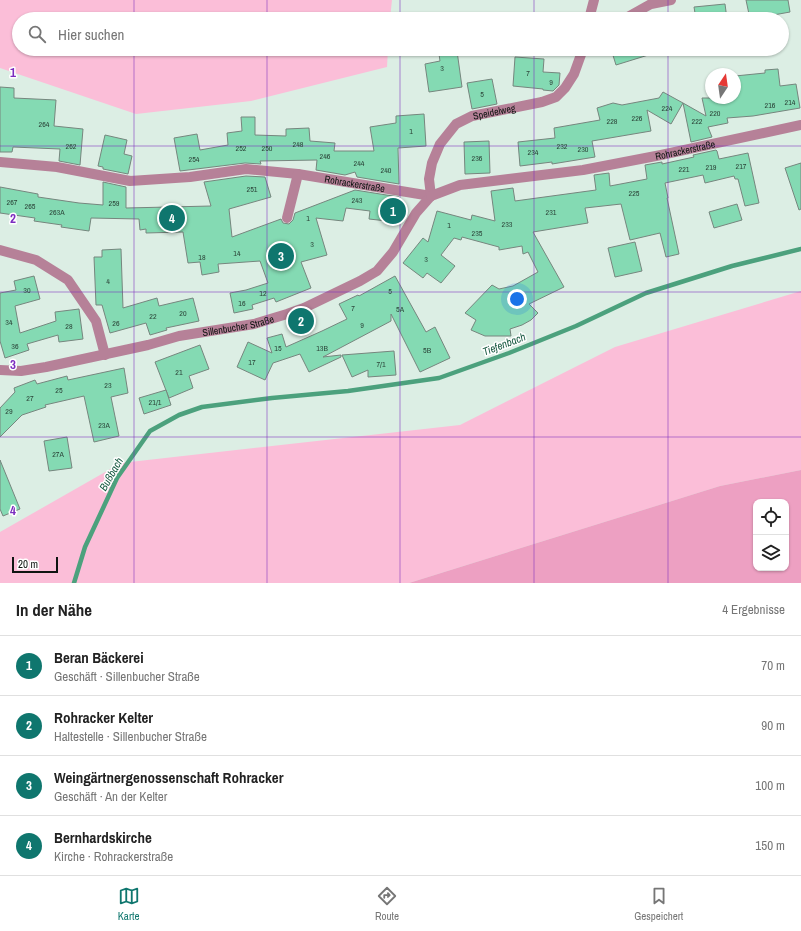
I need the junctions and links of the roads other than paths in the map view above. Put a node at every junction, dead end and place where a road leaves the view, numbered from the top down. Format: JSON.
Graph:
{"nodes":[{"id":1,"x":594,"y":0,"type":"edge"},
{"id":2,"x":671,"y":0,"type":"edge"},
{"id":3,"x":590,"y":12,"type":"edge"},
{"id":4,"x":637,"y":12,"type":"edge"},
{"id":5,"x":580,"y":56,"type":"edge"},
{"id":6,"x":801,"y":125,"type":"edge"},
{"id":7,"x":0,"y":162,"type":"edge"},
{"id":8,"x":298,"y":174,"type":"junction"},
{"id":9,"x":432,"y":196,"type":"junction"},
{"id":10,"x":287,"y":218,"type":"dead end"},
{"id":11,"x":0,"y":250,"type":"edge"},
{"id":12,"x":105,"y":355,"type":"junction"},
{"id":13,"x":0,"y":370,"type":"edge"}],
"edges":[{"from":1,"to":3,"type":"street"},
{"from":2,"to":4,"type":"street"},
{"from":5,"to":9,"type":"street","name":"Speidelweg"},
{"from":6,"to":9,"type":"street","name":"Rohrackerstraße"},
{"from":7,"to":8,"type":"street","name":"Rohrackerstraße"},
{"from":8,"to":9,"type":"street","name":"Rohrackerstraße"},
{"from":8,"to":10,"type":"street"},
{"from":9,"to":12,"type":"street","name":"Sillenbucher Straße"},
{"from":11,"to":12,"type":"street"},
{"from":12,"to":13,"type":"street","name":"Sillenbucher Straße"}]}
